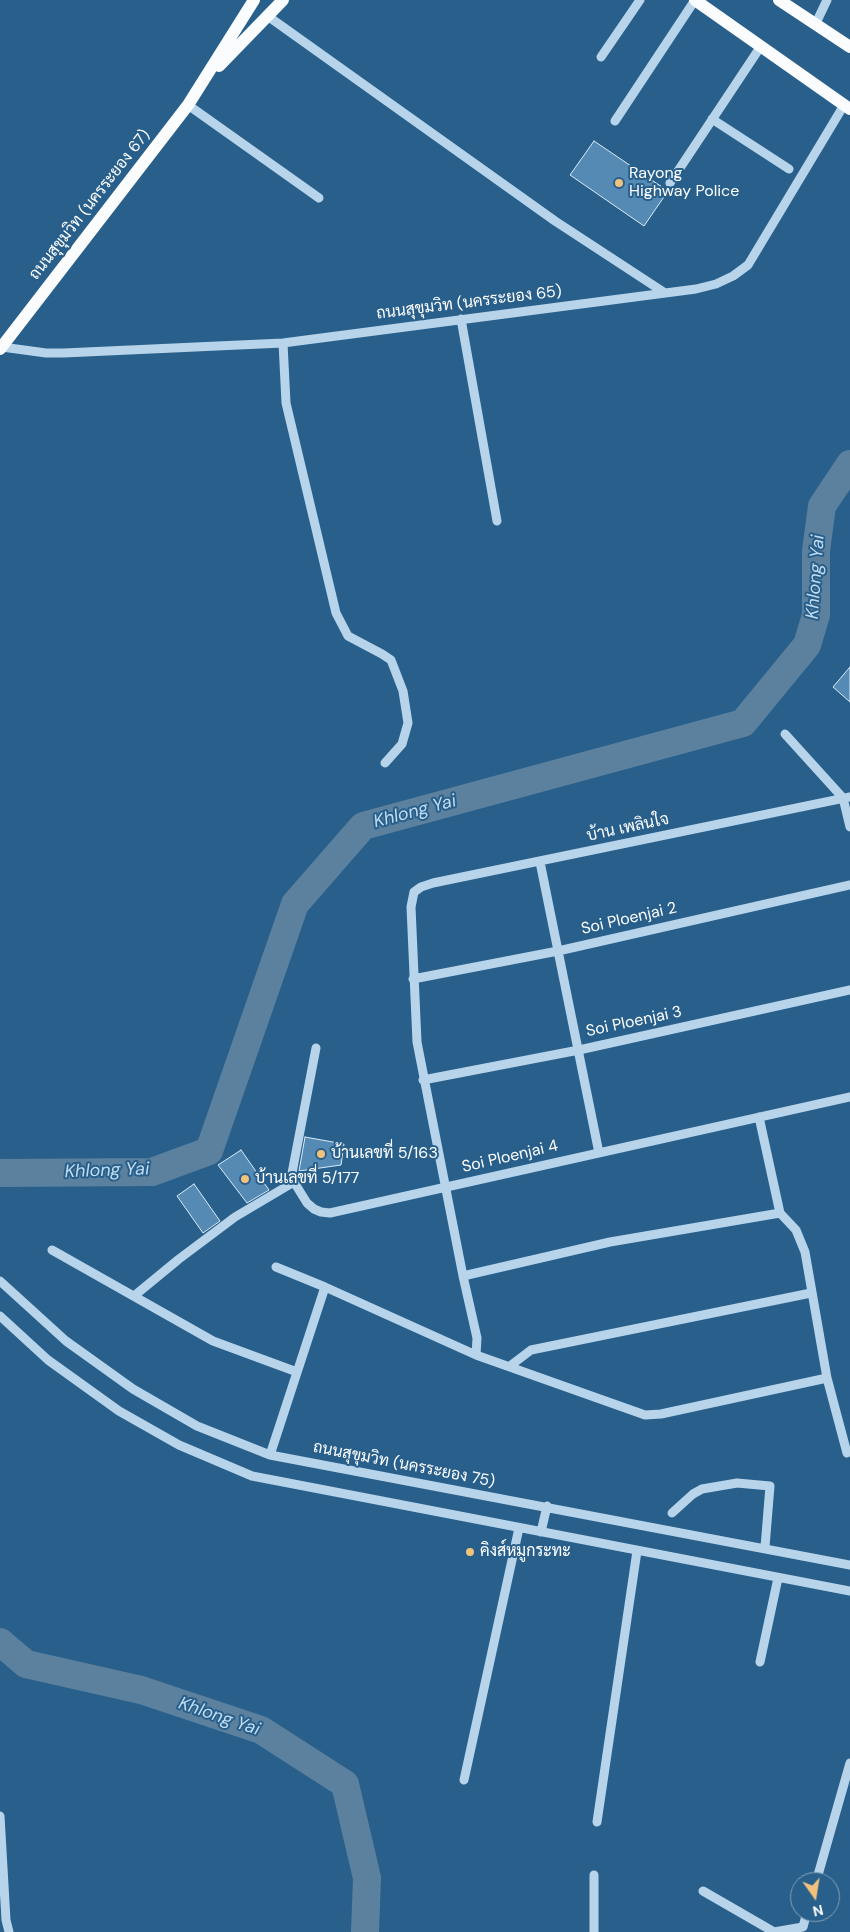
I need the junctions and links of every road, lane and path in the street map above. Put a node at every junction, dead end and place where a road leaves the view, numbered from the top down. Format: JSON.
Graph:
{"nodes":[{"id":1,"x":254,"y":0,"type":"edge"},
{"id":2,"x":284,"y":0,"type":"edge"},
{"id":3,"x":640,"y":0,"type":"edge"},
{"id":4,"x":695,"y":0,"type":"edge"},
{"id":5,"x":780,"y":0,"type":"edge"},
{"id":6,"x":827,"y":0,"type":"edge"},
{"id":7,"x":269,"y":17,"type":"junction"},
{"id":8,"x":816,"y":23,"type":"junction"},
{"id":9,"x":761,"y":46,"type":"junction"},
{"id":10,"x":850,"y":47,"type":"edge"},
{"id":11,"x":601,"y":57,"type":"dead end"},
{"id":12,"x":205,"y":80,"type":"junction"},
{"id":13,"x":188,"y":105,"type":"junction"},
{"id":14,"x":847,"y":107,"type":"edge"},
{"id":15,"x":712,"y":119,"type":"junction"},
{"id":16,"x":615,"y":121,"type":"dead end"},
{"id":17,"x":789,"y":169,"type":"dead end"},
{"id":18,"x":670,"y":183,"type":"dead end"},
{"id":19,"x":319,"y":198,"type":"dead end"},
{"id":20,"x":665,"y":293,"type":"junction"},
{"id":21,"x":461,"y":319,"type":"junction"},
{"id":22,"x":283,"y":343,"type":"junction"},
{"id":23,"x":1,"y":348,"type":"edge"},
{"id":24,"x":497,"y":521,"type":"dead end"},
{"id":25,"x":785,"y":734,"type":"dead end"},
{"id":26,"x":385,"y":763,"type":"dead end"},
{"id":27,"x":846,"y":797,"type":"edge"},
{"id":28,"x":850,"y":827,"type":"edge"},
{"id":29,"x":540,"y":862,"type":"junction"},
{"id":30,"x":850,"y":885,"type":"edge"},
{"id":31,"x":558,"y":951,"type":"junction"},
{"id":32,"x":413,"y":979,"type":"junction"},
{"id":33,"x":850,"y":990,"type":"edge"},
{"id":34,"x":316,"y":1048,"type":"dead end"},
{"id":35,"x":579,"y":1050,"type":"junction"},
{"id":36,"x":423,"y":1080,"type":"junction"},
{"id":37,"x":850,"y":1097,"type":"edge"},
{"id":38,"x":759,"y":1117,"type":"junction"},
{"id":39,"x":599,"y":1153,"type":"junction"},
{"id":40,"x":294,"y":1182,"type":"junction"},
{"id":41,"x":445,"y":1187,"type":"junction"},
{"id":42,"x":780,"y":1213,"type":"junction"},
{"id":43,"x":52,"y":1250,"type":"dead end"},
{"id":44,"x":276,"y":1267,"type":"dead end"},
{"id":45,"x":462,"y":1276,"type":"junction"},
{"id":46,"x":0,"y":1281,"type":"edge"},
{"id":47,"x":325,"y":1286,"type":"junction"},
{"id":48,"x":812,"y":1293,"type":"junction"},
{"id":49,"x":134,"y":1296,"type":"junction"},
{"id":50,"x":0,"y":1316,"type":"edge"},
{"id":51,"x":476,"y":1355,"type":"junction"},
{"id":52,"x":510,"y":1366,"type":"junction"},
{"id":53,"x":297,"y":1372,"type":"junction"},
{"id":54,"x":827,"y":1378,"type":"junction"},
{"id":55,"x":847,"y":1453,"type":"dead end"},
{"id":56,"x":270,"y":1455,"type":"junction"},
{"id":57,"x":547,"y":1506,"type":"junction"},
{"id":58,"x":672,"y":1512,"type":"dead end"},
{"id":59,"x":519,"y":1528,"type":"junction"},
{"id":60,"x":541,"y":1532,"type":"junction"},
{"id":61,"x":765,"y":1548,"type":"junction"},
{"id":62,"x":637,"y":1551,"type":"junction"},
{"id":63,"x":850,"y":1565,"type":"edge"},
{"id":64,"x":778,"y":1578,"type":"junction"},
{"id":65,"x":850,"y":1591,"type":"edge"},
{"id":66,"x":760,"y":1662,"type":"dead end"},
{"id":67,"x":850,"y":1763,"type":"edge"},
{"id":68,"x":464,"y":1780,"type":"dead end"},
{"id":69,"x":0,"y":1816,"type":"edge"},
{"id":70,"x":597,"y":1822,"type":"dead end"},
{"id":71,"x":819,"y":1872,"type":"edge"},
{"id":72,"x":594,"y":1875,"type":"dead end"},
{"id":73,"x":703,"y":1891,"type":"dead end"},
{"id":74,"x":804,"y":1922,"type":"edge"},
{"id":75,"x":9,"y":1932,"type":"edge"},
{"id":76,"x":594,"y":1932,"type":"edge"}],
"edges":[{"from":1,"to":12,"type":"main road","name":"ถนนสุขุมวิท (นครระยอง 67)"},
{"from":2,"to":7,"type":"main road","name":"ถนนสุขุมวิท (นครระยอง 67)"},
{"from":3,"to":11,"type":"street"},
{"from":4,"to":9,"type":"main road"},
{"from":4,"to":16,"type":"street"},
{"from":5,"to":8,"type":"main road"},
{"from":6,"to":8,"type":"street"},
{"from":7,"to":12,"type":"main road","name":"ถนนสุขุมวิท (นครระยอง 67)"},
{"from":7,"to":20,"type":"street"},
{"from":8,"to":10,"type":"main road"},
{"from":9,"to":14,"type":"main road"},
{"from":9,"to":15,"type":"street"},
{"from":12,"to":13,"type":"main road","name":"ถนนสุขุมวิท (นครระยอง 67)"},
{"from":13,"to":19,"type":"street"},
{"from":13,"to":23,"type":"main road","name":"ถนนสุขุมวิท (นครระยอง 67)"},
{"from":14,"to":20,"type":"street","name":"ถนนสุขุมวิท (นครระยอง 65)"},
{"from":15,"to":17,"type":"street"},
{"from":15,"to":18,"type":"street"},
{"from":20,"to":21,"type":"street","name":"ถนนสุขุมวิท (นครระยอง 65)"},
{"from":21,"to":22,"type":"street","name":"ถนนสุขุมวิท (นครระยอง 65)"},
{"from":21,"to":24,"type":"street"},
{"from":22,"to":23,"type":"street","name":"ถนนสุขุมวิท (นครระยอง 65)"},
{"from":22,"to":26,"type":"street"},
{"from":25,"to":27,"type":"street"},
{"from":27,"to":28,"type":"street"},
{"from":27,"to":29,"type":"street","name":"บ้าน เพลินใจ"},
{"from":29,"to":31,"type":"street"},
{"from":29,"to":32,"type":"street","name":"บ้าน เพลินใจ"},
{"from":30,"to":31,"type":"street","name":"Soi Ploenjai 2"},
{"from":31,"to":32,"type":"street","name":"Soi Ploenjai 2"},
{"from":31,"to":35,"type":"street"},
{"from":32,"to":36,"type":"street"},
{"from":33,"to":35,"type":"street","name":"Soi Ploenjai 3"},
{"from":34,"to":40,"type":"street"},
{"from":35,"to":36,"type":"street","name":"Soi Ploenjai 3"},
{"from":35,"to":39,"type":"street"},
{"from":36,"to":41,"type":"street"},
{"from":37,"to":38,"type":"street","name":"Soi Ploenjai 4"},
{"from":38,"to":39,"type":"street","name":"Soi Ploenjai 4"},
{"from":38,"to":42,"type":"street"},
{"from":39,"to":41,"type":"street","name":"Soi Ploenjai 4"},
{"from":40,"to":41,"type":"street","name":"Soi Ploenjai 4"},
{"from":40,"to":49,"type":"street"},
{"from":41,"to":45,"type":"street"},
{"from":42,"to":45,"type":"street"},
{"from":42,"to":48,"type":"street"},
{"from":43,"to":49,"type":"street"},
{"from":44,"to":47,"type":"street"},
{"from":45,"to":51,"type":"street"},
{"from":46,"to":56,"type":"street","name":"ถนนสุขุมวิท (นครระยอง 75)"},
{"from":47,"to":51,"type":"street"},
{"from":47,"to":53,"type":"street"},
{"from":48,"to":52,"type":"street"},
{"from":48,"to":54,"type":"street"},
{"from":49,"to":53,"type":"street"},
{"from":50,"to":59,"type":"street"},
{"from":51,"to":52,"type":"street"},
{"from":52,"to":54,"type":"street"},
{"from":53,"to":56,"type":"street"},
{"from":54,"to":55,"type":"street"},
{"from":56,"to":57,"type":"street","name":"ถนนสุขุมวิท (นครระยอง 75)"},
{"from":57,"to":60,"type":"street"},
{"from":57,"to":61,"type":"street","name":"ถนนสุขุมวิท (นครระยอง 75)"},
{"from":58,"to":61,"type":"street"},
{"from":59,"to":60,"type":"street"},
{"from":59,"to":68,"type":"street"},
{"from":60,"to":62,"type":"street"},
{"from":61,"to":63,"type":"street","name":"ถนนสุขุมวิท (นครระยอง 75)"},
{"from":62,"to":64,"type":"street"},
{"from":62,"to":70,"type":"street"},
{"from":64,"to":65,"type":"street"},
{"from":64,"to":66,"type":"street"},
{"from":67,"to":71,"type":"street"},
{"from":69,"to":75,"type":"street"},
{"from":72,"to":76,"type":"street"},
{"from":73,"to":74,"type":"street"}]}
